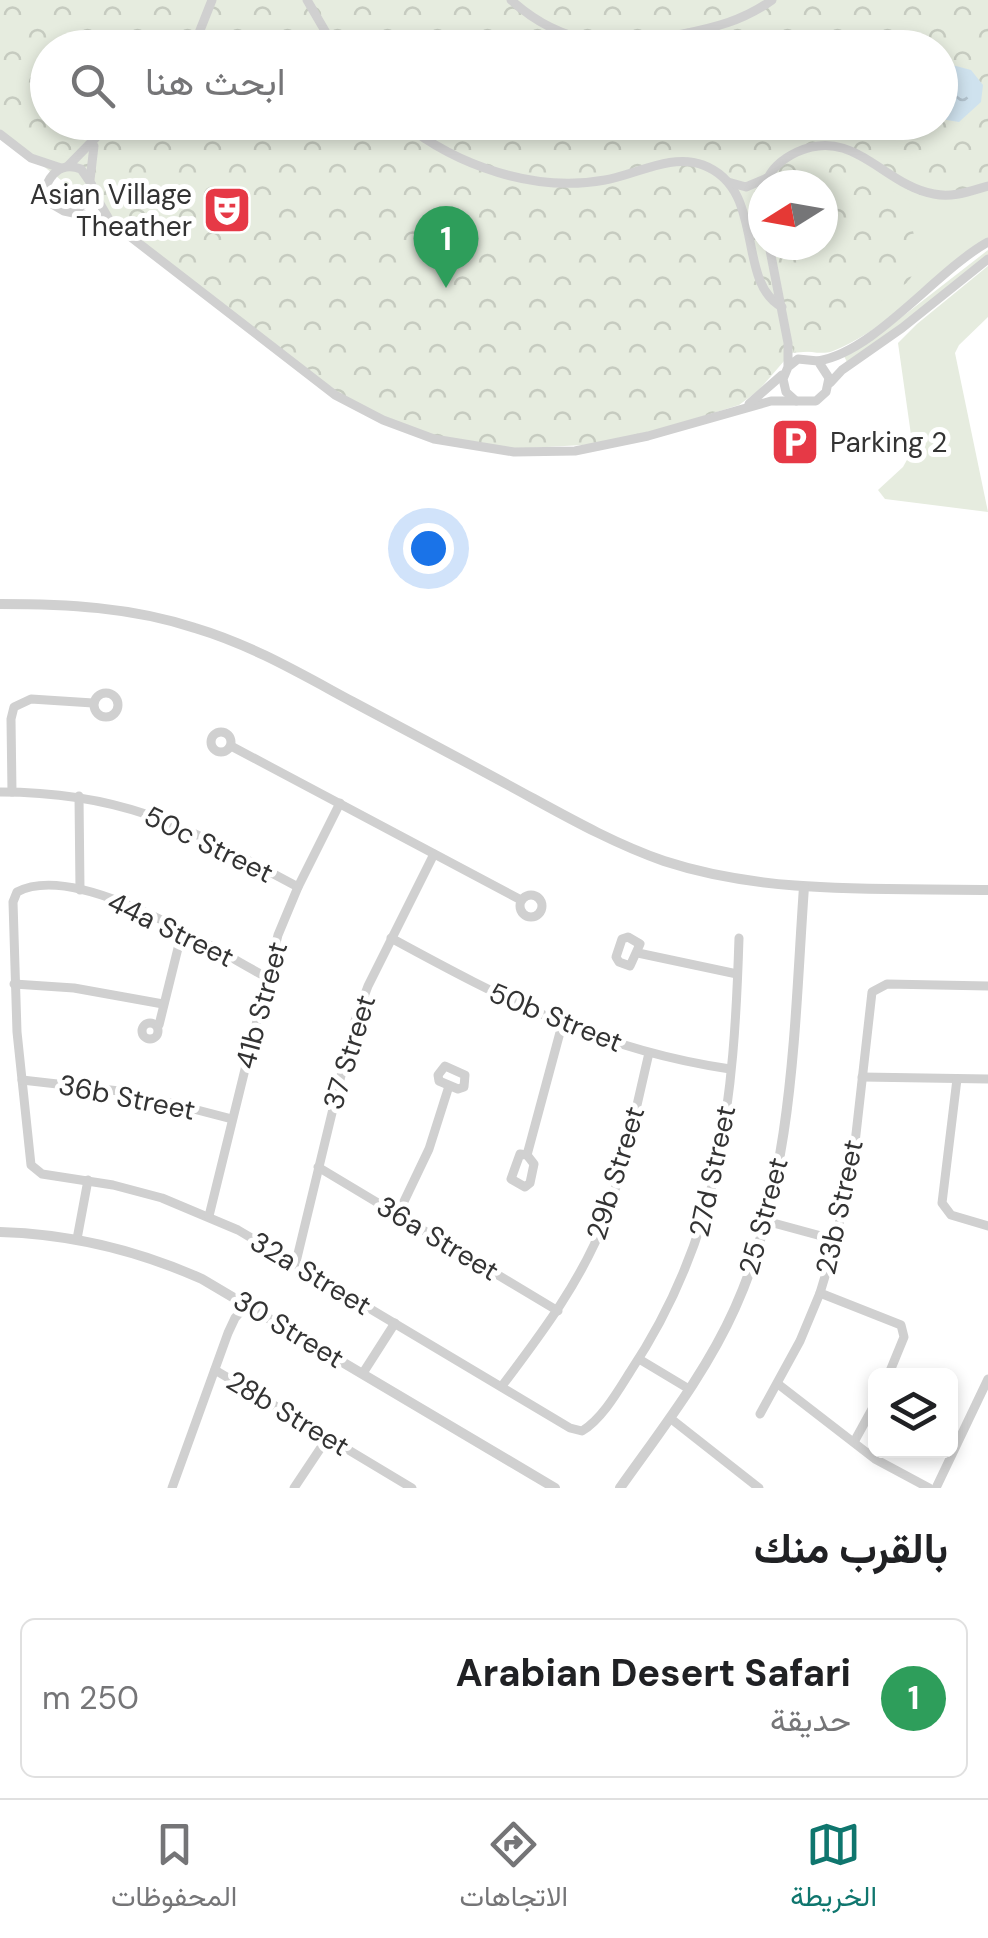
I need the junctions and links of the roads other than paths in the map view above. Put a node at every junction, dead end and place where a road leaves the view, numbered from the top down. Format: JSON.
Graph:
{"nodes":[{"id":1,"x":212,"y":0,"type":"edge"},
{"id":2,"x":307,"y":0,"type":"edge"},
{"id":3,"x":511,"y":0,"type":"edge"},
{"id":4,"x":772,"y":0,"type":"edge"},
{"id":5,"x":200,"y":30,"type":"edge"},
{"id":6,"x":324,"y":30,"type":"edge"},
{"id":7,"x":556,"y":30,"type":"edge"},
{"id":8,"x":696,"y":30,"type":"edge"},
{"id":9,"x":0,"y":134,"type":"edge"},
{"id":10,"x":97,"y":140,"type":"edge"},
{"id":11,"x":430,"y":140,"type":"edge"},
{"id":12,"x":94,"y":143,"type":"junction"},
{"id":13,"x":31,"y":158,"type":"junction"},
{"id":14,"x":64,"y":167,"type":"junction"},
{"id":15,"x":777,"y":170,"type":"edge"},
{"id":16,"x":724,"y":181,"type":"junction"},
{"id":17,"x":91,"y":185,"type":"junction"},
{"id":18,"x":748,"y":186,"type":"edge"},
{"id":19,"x":988,"y":186,"type":"edge"},
{"id":20,"x":47,"y":191,"type":"junction"},
{"id":21,"x":72,"y":212,"type":"junction"},
{"id":22,"x":110,"y":220,"type":"junction"},
{"id":23,"x":988,"y":242,"type":"edge"},
{"id":24,"x":988,"y":259,"type":"edge"},
{"id":25,"x":772,"y":260,"type":"edge"},
{"id":26,"x":782,"y":307,"type":"junction"},
{"id":27,"x":818,"y":360,"type":"junction"},
{"id":28,"x":786,"y":370,"type":"junction"},
{"id":29,"x":828,"y":386,"type":"junction"},
{"id":30,"x":796,"y":402,"type":"junction"},
{"id":31,"x":742,"y":410,"type":"junction"},
{"id":32,"x":0,"y":604,"type":"edge"},
{"id":33,"x":93,"y":703,"type":"dead end"},
{"id":34,"x":230,"y":746,"type":"dead end"},
{"id":35,"x":0,"y":792,"type":"edge"},
{"id":36,"x":12,"y":792,"type":"junction"},
{"id":37,"x":80,"y":796,"type":"junction"},
{"id":38,"x":340,"y":804,"type":"junction"},
{"id":39,"x":434,"y":854,"type":"junction"},
{"id":40,"x":298,"y":887,"type":"junction"},
{"id":41,"x":802,"y":887,"type":"junction"},
{"id":42,"x":80,"y":890,"type":"junction"},
{"id":43,"x":988,"y":890,"type":"edge"},
{"id":44,"x":521,"y":900,"type":"dead end"},
{"id":45,"x":182,"y":932,"type":"junction"},
{"id":46,"x":392,"y":938,"type":"junction"},
{"id":47,"x":738,"y":938,"type":"dead end"},
{"id":48,"x":638,"y":953,"type":"dead end"},
{"id":49,"x":738,"y":974,"type":"junction"},
{"id":50,"x":266,"y":976,"type":"junction"},
{"id":51,"x":14,"y":984,"type":"junction"},
{"id":52,"x":988,"y":986,"type":"edge"},
{"id":53,"x":163,"y":1004,"type":"junction"},
{"id":54,"x":562,"y":1025,"type":"junction"},
{"id":55,"x":159,"y":1026,"type":"dead end"},
{"id":56,"x":649,"y":1054,"type":"junction"},
{"id":57,"x":730,"y":1070,"type":"junction"},
{"id":58,"x":862,"y":1077,"type":"junction"},
{"id":59,"x":957,"y":1078,"type":"junction"},
{"id":60,"x":988,"y":1079,"type":"edge"},
{"id":61,"x":22,"y":1080,"type":"junction"},
{"id":62,"x":450,"y":1086,"type":"dead end"},
{"id":63,"x":232,"y":1119,"type":"junction"},
{"id":64,"x":527,"y":1155,"type":"dead end"},
{"id":65,"x":318,"y":1166,"type":"junction"},
{"id":66,"x":88,"y":1180,"type":"junction"},
{"id":67,"x":398,"y":1214,"type":"junction"},
{"id":68,"x":209,"y":1216,"type":"junction"},
{"id":69,"x":766,"y":1221,"type":"junction"},
{"id":70,"x":988,"y":1226,"type":"edge"},
{"id":71,"x":0,"y":1232,"type":"edge"},
{"id":72,"x":78,"y":1239,"type":"junction"},
{"id":73,"x":836,"y":1240,"type":"junction"},
{"id":74,"x":296,"y":1262,"type":"junction"},
{"id":75,"x":820,"y":1293,"type":"junction"},
{"id":76,"x":244,"y":1302,"type":"junction"},
{"id":77,"x":558,"y":1310,"type":"junction"},
{"id":78,"x":395,"y":1323,"type":"junction"},
{"id":79,"x":639,"y":1359,"type":"junction"},
{"id":80,"x":891,"y":1368,"type":"edge"},
{"id":81,"x":215,"y":1370,"type":"junction"},
{"id":82,"x":363,"y":1373,"type":"junction"},
{"id":83,"x":988,"y":1379,"type":"edge"},
{"id":84,"x":778,"y":1384,"type":"junction"},
{"id":85,"x":502,"y":1386,"type":"junction"},
{"id":86,"x":689,"y":1389,"type":"junction"},
{"id":87,"x":760,"y":1414,"type":"dead end"},
{"id":88,"x":868,"y":1417,"type":"edge"},
{"id":89,"x":670,"y":1418,"type":"junction"},
{"id":90,"x":582,"y":1431,"type":"joint"},
{"id":91,"x":328,"y":1437,"type":"junction"},
{"id":92,"x":854,"y":1442,"type":"junction"},
{"id":93,"x":172,"y":1488,"type":"edge"},
{"id":94,"x":294,"y":1488,"type":"edge"},
{"id":95,"x":412,"y":1488,"type":"edge"},
{"id":96,"x":555,"y":1488,"type":"edge"},
{"id":97,"x":620,"y":1488,"type":"edge"},
{"id":98,"x":760,"y":1488,"type":"edge"},
{"id":99,"x":933,"y":1488,"type":"edge"}],
"edges":[{"from":1,"to":5,"type":"street"},
{"from":2,"to":6,"type":"street"},
{"from":3,"to":7,"type":"street"},
{"from":4,"to":8,"type":"street"},
{"from":9,"to":13,"type":"street"},
{"from":10,"to":12,"type":"street"},
{"from":11,"to":16,"type":"street"},
{"from":12,"to":14,"type":"street"},
{"from":12,"to":17,"type":"street"},
{"from":13,"to":14,"type":"street"},
{"from":13,"to":20,"type":"street"},
{"from":14,"to":17,"type":"street"},
{"from":14,"to":20,"type":"street"},
{"from":15,"to":19,"type":"street"},
{"from":16,"to":18,"type":"street"},
{"from":16,"to":26,"type":"street"},
{"from":17,"to":21,"type":"street"},
{"from":17,"to":22,"type":"street"},
{"from":20,"to":21,"type":"street"},
{"from":21,"to":22,"type":"street"},
{"from":22,"to":31,"type":"street"},
{"from":23,"to":27,"type":"street"},
{"from":24,"to":29,"type":"street"},
{"from":25,"to":26,"type":"street"},
{"from":26,"to":28,"type":"street"},
{"from":27,"to":28,"type":"street"},
{"from":27,"to":29,"type":"street"},
{"from":28,"to":30,"type":"street"},
{"from":28,"to":31,"type":"street"},
{"from":29,"to":30,"type":"street"},
{"from":30,"to":31,"type":"street"},
{"from":32,"to":41,"type":"street"},
{"from":33,"to":36,"type":"street"},
{"from":34,"to":38,"type":"street"},
{"from":35,"to":36,"type":"street","name":"50c Street"},
{"from":36,"to":37,"type":"street","name":"50c Street"},
{"from":37,"to":40,"type":"street","name":"50c Street"},
{"from":37,"to":42,"type":"street"},
{"from":38,"to":39,"type":"street"},
{"from":38,"to":40,"type":"street","name":"41b Street"},
{"from":39,"to":44,"type":"street"},
{"from":39,"to":46,"type":"street","name":"37 Street"},
{"from":40,"to":50,"type":"street","name":"41b Street"},
{"from":41,"to":43,"type":"street"},
{"from":41,"to":69,"type":"street","name":"25 Street"},
{"from":42,"to":45,"type":"street","name":"44a Street"},
{"from":42,"to":51,"type":"street","name":"44a Street"},
{"from":45,"to":50,"type":"street","name":"44a Street"},
{"from":45,"to":53,"type":"street"},
{"from":46,"to":54,"type":"street","name":"50b Street"},
{"from":46,"to":65,"type":"street","name":"37 Street"},
{"from":47,"to":49,"type":"street","name":"27d Street"},
{"from":48,"to":49,"type":"street"},
{"from":49,"to":57,"type":"street","name":"27d Street"},
{"from":50,"to":63,"type":"street","name":"41b Street"},
{"from":51,"to":53,"type":"street"},
{"from":51,"to":61,"type":"street"},
{"from":52,"to":58,"type":"street","name":"23b Street"},
{"from":53,"to":55,"type":"street"},
{"from":54,"to":56,"type":"street","name":"50b Street"},
{"from":54,"to":64,"type":"street"},
{"from":56,"to":57,"type":"street","name":"50b Street"},
{"from":56,"to":77,"type":"street","name":"29b Street"},
{"from":57,"to":79,"type":"street","name":"27d Street"},
{"from":58,"to":59,"type":"street"},
{"from":58,"to":73,"type":"street","name":"23b Street"},
{"from":59,"to":60,"type":"street"},
{"from":59,"to":70,"type":"street"},
{"from":61,"to":63,"type":"street","name":"36b Street"},
{"from":61,"to":66,"type":"street","name":"32a Street"},
{"from":62,"to":67,"type":"street"},
{"from":63,"to":68,"type":"street","name":"41b Street"},
{"from":65,"to":67,"type":"street","name":"36a Street"},
{"from":65,"to":74,"type":"street","name":"37 Street"},
{"from":66,"to":68,"type":"street","name":"32a Street"},
{"from":66,"to":72,"type":"street"},
{"from":67,"to":77,"type":"street","name":"36a Street"},
{"from":68,"to":74,"type":"street","name":"32a Street"},
{"from":69,"to":73,"type":"street"},
{"from":69,"to":86,"type":"street","name":"25 Street"},
{"from":71,"to":72,"type":"street","name":"30 Street"},
{"from":72,"to":76,"type":"street","name":"30 Street"},
{"from":73,"to":75,"type":"street","name":"23b Street"},
{"from":74,"to":78,"type":"street","name":"32a Street"},
{"from":75,"to":80,"type":"street"},
{"from":75,"to":84,"type":"street","name":"23b Street"},
{"from":76,"to":81,"type":"street"},
{"from":76,"to":82,"type":"street","name":"30 Street"},
{"from":77,"to":85,"type":"street","name":"29b Street"},
{"from":78,"to":82,"type":"street"},
{"from":78,"to":85,"type":"street","name":"32a Street"},
{"from":79,"to":86,"type":"street"},
{"from":79,"to":90,"type":"street","name":"27d Street"},
{"from":81,"to":91,"type":"street","name":"28b Street"},
{"from":81,"to":93,"type":"street"},
{"from":82,"to":96,"type":"street","name":"30 Street"},
{"from":83,"to":99,"type":"street"},
{"from":84,"to":87,"type":"street","name":"23b Street"},
{"from":84,"to":92,"type":"street"},
{"from":85,"to":90,"type":"street","name":"32a Street"},
{"from":86,"to":89,"type":"street","name":"25 Street"},
{"from":88,"to":92,"type":"street"},
{"from":89,"to":97,"type":"street","name":"25 Street"},
{"from":89,"to":98,"type":"street"},
{"from":91,"to":94,"type":"street"},
{"from":91,"to":95,"type":"street","name":"28b Street"},
{"from":92,"to":99,"type":"street"}]}
